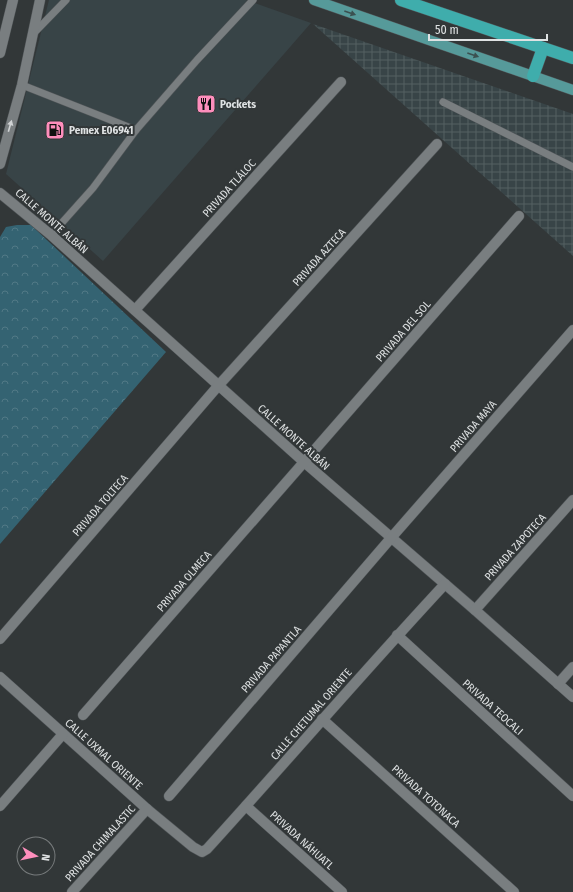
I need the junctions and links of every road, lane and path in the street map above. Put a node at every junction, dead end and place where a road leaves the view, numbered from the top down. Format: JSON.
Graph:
{"nodes":[{"id":1,"x":13,"y":0,"type":"edge"},
{"id":2,"x":40,"y":0,"type":"edge"},
{"id":3,"x":66,"y":0,"type":"edge"},
{"id":4,"x":253,"y":0,"type":"edge"},
{"id":5,"x":314,"y":0,"type":"edge"},
{"id":6,"x":401,"y":0,"type":"edge"},
{"id":7,"x":33,"y":34,"type":"junction"},
{"id":8,"x":543,"y":48,"type":"junction"},
{"id":9,"x":0,"y":52,"type":"edge"},
{"id":10,"x":573,"y":58,"type":"edge"},
{"id":11,"x":533,"y":76,"type":"junction"},
{"id":12,"x":341,"y":82,"type":"dead end"},
{"id":13,"x":22,"y":85,"type":"junction"},
{"id":14,"x":573,"y":90,"type":"edge"},
{"id":15,"x":443,"y":102,"type":"dead end"},
{"id":16,"x":136,"y":130,"type":"junction"},
{"id":17,"x":437,"y":144,"type":"dead end"},
{"id":18,"x":0,"y":164,"type":"edge"},
{"id":19,"x":573,"y":167,"type":"edge"},
{"id":20,"x":0,"y":193,"type":"edge"},
{"id":21,"x":519,"y":216,"type":"dead end"},
{"id":22,"x":51,"y":235,"type":"junction"},
{"id":23,"x":135,"y":310,"type":"junction"},
{"id":24,"x":573,"y":330,"type":"edge"},
{"id":25,"x":218,"y":386,"type":"junction"},
{"id":26,"x":304,"y":462,"type":"junction"},
{"id":27,"x":573,"y":500,"type":"edge"},
{"id":28,"x":391,"y":538,"type":"junction"},
{"id":29,"x":445,"y":584,"type":"junction"},
{"id":30,"x":475,"y":610,"type":"junction"},
{"id":31,"x":397,"y":635,"type":"junction"},
{"id":32,"x":0,"y":639,"type":"edge"},
{"id":33,"x":573,"y":667,"type":"edge"},
{"id":34,"x":0,"y":678,"type":"edge"},
{"id":35,"x":558,"y":684,"type":"junction"},
{"id":36,"x":573,"y":697,"type":"edge"},
{"id":37,"x":83,"y":715,"type":"dead end"},
{"id":38,"x":322,"y":719,"type":"junction"},
{"id":39,"x":63,"y":734,"type":"junction"},
{"id":40,"x":169,"y":796,"type":"dead end"},
{"id":41,"x":573,"y":796,"type":"edge"},
{"id":42,"x":0,"y":806,"type":"edge"},
{"id":43,"x":246,"y":806,"type":"junction"},
{"id":44,"x":147,"y":809,"type":"junction"},
{"id":45,"x":193,"y":847,"type":"joint"},
{"id":46,"x":72,"y":892,"type":"edge"},
{"id":47,"x":342,"y":892,"type":"edge"},
{"id":48,"x":514,"y":892,"type":"edge"}],
"edges":[{"from":1,"to":9,"type":"street"},
{"from":2,"to":7,"type":"street"},
{"from":3,"to":7,"type":"lane"},
{"from":4,"to":16,"type":"lane"},
{"from":5,"to":11,"type":"main road","one_way":true},
{"from":6,"to":8,"type":"highway"},
{"from":7,"to":13,"type":"street"},
{"from":8,"to":10,"type":"highway"},
{"from":8,"to":11,"type":"highway"},
{"from":11,"to":14,"type":"main road"},
{"from":12,"to":23,"type":"street","name":"PRIVADA TLÁLOC"},
{"from":13,"to":16,"type":"lane"},
{"from":18,"to":13,"type":"street","one_way":true},
{"from":15,"to":19,"type":"lane"},
{"from":16,"to":22,"type":"lane"},
{"from":17,"to":25,"type":"street","name":"PRIVADA AZTECA"},
{"from":20,"to":22,"type":"street","name":"CALLE MONTE ALBÁN"},
{"from":21,"to":26,"type":"street","name":"PRIVADA DEL SOL"},
{"from":22,"to":23,"type":"street","name":"CALLE MONTE ALBÁN"},
{"from":23,"to":25,"type":"street","name":"CALLE MONTE ALBÁN"},
{"from":24,"to":28,"type":"street","name":"PRIVADA MAYA"},
{"from":25,"to":26,"type":"street","name":"CALLE MONTE ALBÁN"},
{"from":25,"to":32,"type":"street","name":"PRIVADA TOLTECA"},
{"from":26,"to":28,"type":"street","name":"CALLE MONTE ALBÁN"},
{"from":26,"to":37,"type":"street","name":"PRIVADA OLMECA"},
{"from":27,"to":30,"type":"street","name":"PRIVADA ZAPOTECA"},
{"from":28,"to":29,"type":"street","name":"CALLE MONTE ALBÁN"},
{"from":28,"to":40,"type":"street","name":"PRIVADA PAPANTLA"},
{"from":29,"to":30,"type":"street","name":"CALLE MONTE ALBÁN"},
{"from":29,"to":31,"type":"street","name":"CALLE CHETUMAL ORIENTE"},
{"from":30,"to":35,"type":"street","name":"CALLE MONTE ALBÁN"},
{"from":31,"to":38,"type":"street","name":"CALLE CHETUMAL ORIENTE"},
{"from":31,"to":41,"type":"street","name":"PRIVADA TEOCALI"},
{"from":33,"to":35,"type":"street"},
{"from":34,"to":39,"type":"street","name":"CALLE UXMAL ORIENTE"},
{"from":35,"to":36,"type":"street","name":"CALLE MONTE ALBÁN"},
{"from":38,"to":43,"type":"street","name":"CALLE CHETUMAL ORIENTE"},
{"from":38,"to":48,"type":"street","name":"PRIVADA TOTONACA"},
{"from":39,"to":42,"type":"street"},
{"from":39,"to":44,"type":"street","name":"CALLE UXMAL ORIENTE"},
{"from":43,"to":45,"type":"street","name":"CALLE CHETUMAL ORIENTE"},
{"from":43,"to":47,"type":"street","name":"PRIVADA NÁHUATL"},
{"from":44,"to":45,"type":"street","name":"CALLE UXMAL ORIENTE"},
{"from":44,"to":46,"type":"street","name":"PRIVADA CHIMALASTIC"}]}
